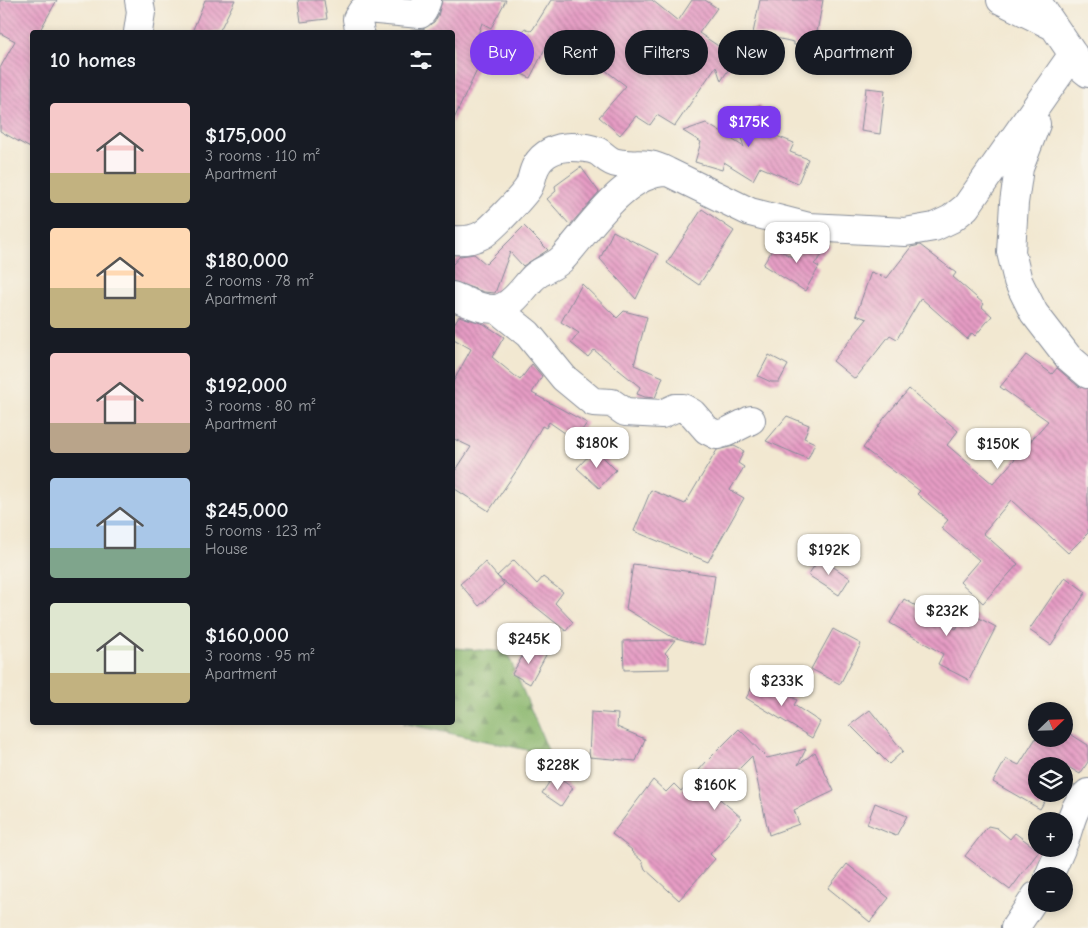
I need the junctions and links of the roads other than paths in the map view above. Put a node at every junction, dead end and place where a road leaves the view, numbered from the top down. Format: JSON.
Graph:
{"nodes":[{"id":1,"x":139,"y":0,"type":"edge"},
{"id":2,"x":427,"y":0,"type":"edge"},
{"id":3,"x":1001,"y":0,"type":"edge"},
{"id":4,"x":1036,"y":0,"type":"edge"},
{"id":5,"x":1054,"y":27,"type":"junction"},
{"id":6,"x":138,"y":30,"type":"edge"},
{"id":7,"x":360,"y":30,"type":"edge"},
{"id":8,"x":1080,"y":64,"type":"edge"},
{"id":9,"x":1049,"y":87,"type":"junction"},
{"id":10,"x":669,"y":173,"type":"junction"},
{"id":11,"x":455,"y":240,"type":"edge"},
{"id":12,"x":455,"y":297,"type":"edge"},
{"id":13,"x":497,"y":309,"type":"junction"},
{"id":14,"x":1088,"y":374,"type":"edge"},
{"id":15,"x":751,"y":420,"type":"dead end"},
{"id":16,"x":1088,"y":793,"type":"edge"},
{"id":17,"x":1073,"y":814,"type":"edge"},
{"id":18,"x":1028,"y":909,"type":"edge"},
{"id":19,"x":1016,"y":928,"type":"edge"}],
"edges":[{"from":1,"to":6,"type":"street"},
{"from":2,"to":7,"type":"street"},
{"from":3,"to":5,"type":"street"},
{"from":4,"to":5,"type":"street"},
{"from":5,"to":8,"type":"street"},
{"from":8,"to":9,"type":"street"},
{"from":9,"to":10,"type":"street"},
{"from":9,"to":14,"type":"street"},
{"from":10,"to":11,"type":"street"},
{"from":10,"to":13,"type":"street"},
{"from":12,"to":13,"type":"street"},
{"from":13,"to":15,"type":"street"},
{"from":16,"to":17,"type":"street"},
{"from":18,"to":19,"type":"street"}]}
